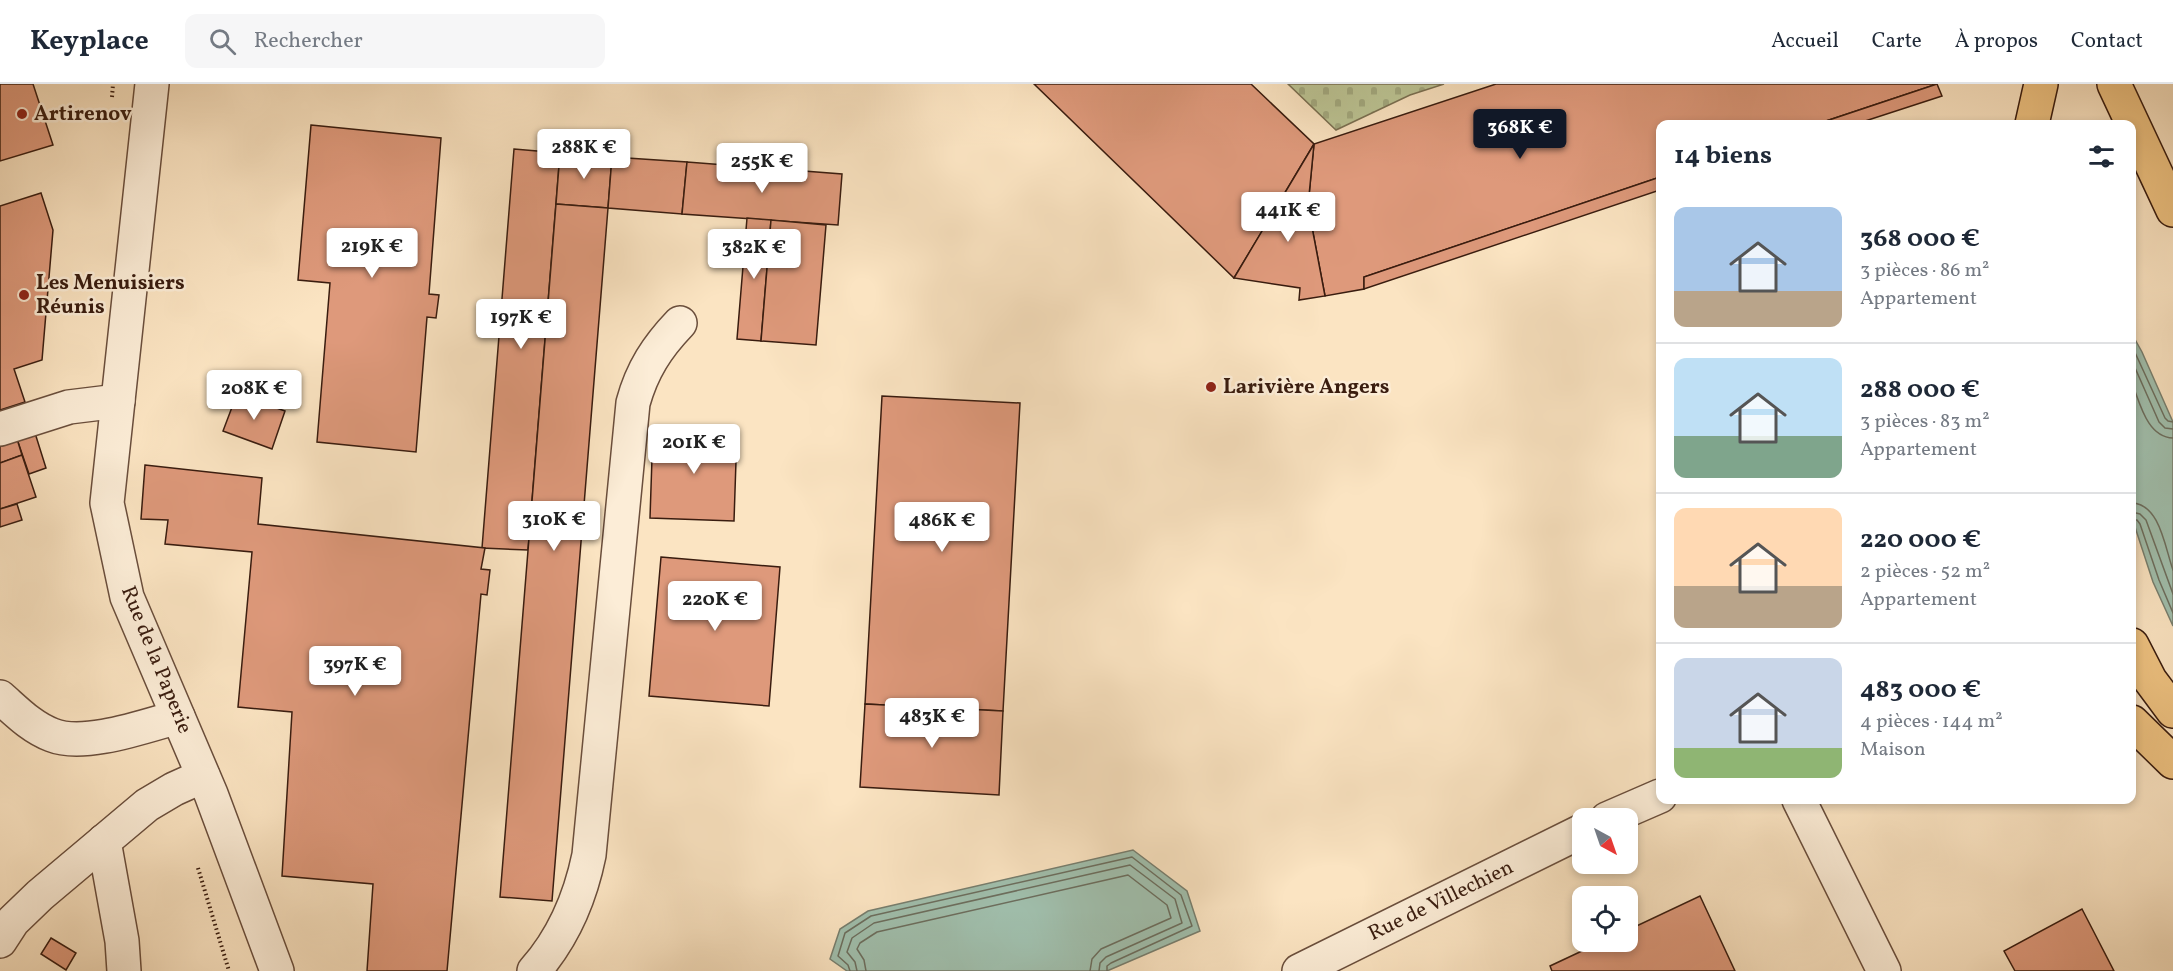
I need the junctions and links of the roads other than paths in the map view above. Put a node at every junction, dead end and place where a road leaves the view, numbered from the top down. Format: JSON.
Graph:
{"nodes":[{"id":1,"x":153,"y":84,"type":"edge"},
{"id":2,"x":2041,"y":84,"type":"edge"},
{"id":3,"x":2114,"y":84,"type":"edge"},
{"id":4,"x":2033,"y":120,"type":"edge"},
{"id":5,"x":2131,"y":120,"type":"edge"},
{"id":6,"x":2136,"y":131,"type":"edge"},
{"id":7,"x":2173,"y":210,"type":"edge"},
{"id":8,"x":680,"y":323,"type":"dead end"},
{"id":9,"x":118,"y":401,"type":"junction"},
{"id":10,"x":0,"y":429,"type":"edge"},
{"id":11,"x":2136,"y":653,"type":"edge"},
{"id":12,"x":0,"y":697,"type":"edge"},
{"id":13,"x":2173,"y":711,"type":"edge"},
{"id":14,"x":178,"y":717,"type":"junction"},
{"id":15,"x":2136,"y":726,"type":"edge"},
{"id":16,"x":2173,"y":762,"type":"edge"},
{"id":17,"x":203,"y":776,"type":"junction"},
{"id":18,"x":1656,"y":798,"type":"edge"},
{"id":19,"x":1801,"y":804,"type":"edge"},
{"id":20,"x":1632,"y":808,"type":"edge"},
{"id":21,"x":1572,"y":836,"type":"edge"},
{"id":22,"x":104,"y":841,"type":"junction"},
{"id":23,"x":0,"y":941,"type":"edge"},
{"id":24,"x":124,"y":971,"type":"edge"},
{"id":25,"x":277,"y":971,"type":"edge"},
{"id":26,"x":534,"y":971,"type":"edge"},
{"id":27,"x":1299,"y":971,"type":"edge"},
{"id":28,"x":1884,"y":971,"type":"edge"}],
"edges":[{"from":1,"to":9,"type":"street","name":"Rue de la Paperie"},
{"from":2,"to":4,"type":"highway"},
{"from":3,"to":5,"type":"highway"},
{"from":6,"to":7,"type":"highway"},
{"from":8,"to":26,"type":"street"},
{"from":9,"to":10,"type":"street"},
{"from":9,"to":14,"type":"street","name":"Rue de la Paperie"},
{"from":11,"to":13,"type":"highway"},
{"from":12,"to":14,"type":"street"},
{"from":14,"to":17,"type":"street","name":"Rue de la Paperie"},
{"from":15,"to":16,"type":"highway"},
{"from":17,"to":22,"type":"street"},
{"from":17,"to":25,"type":"street","name":"Rue de la Paperie"},
{"from":18,"to":20,"type":"street"},
{"from":19,"to":28,"type":"street"},
{"from":21,"to":27,"type":"street","name":"Rue de Villechien"},
{"from":22,"to":23,"type":"street"},
{"from":22,"to":24,"type":"street"}]}
